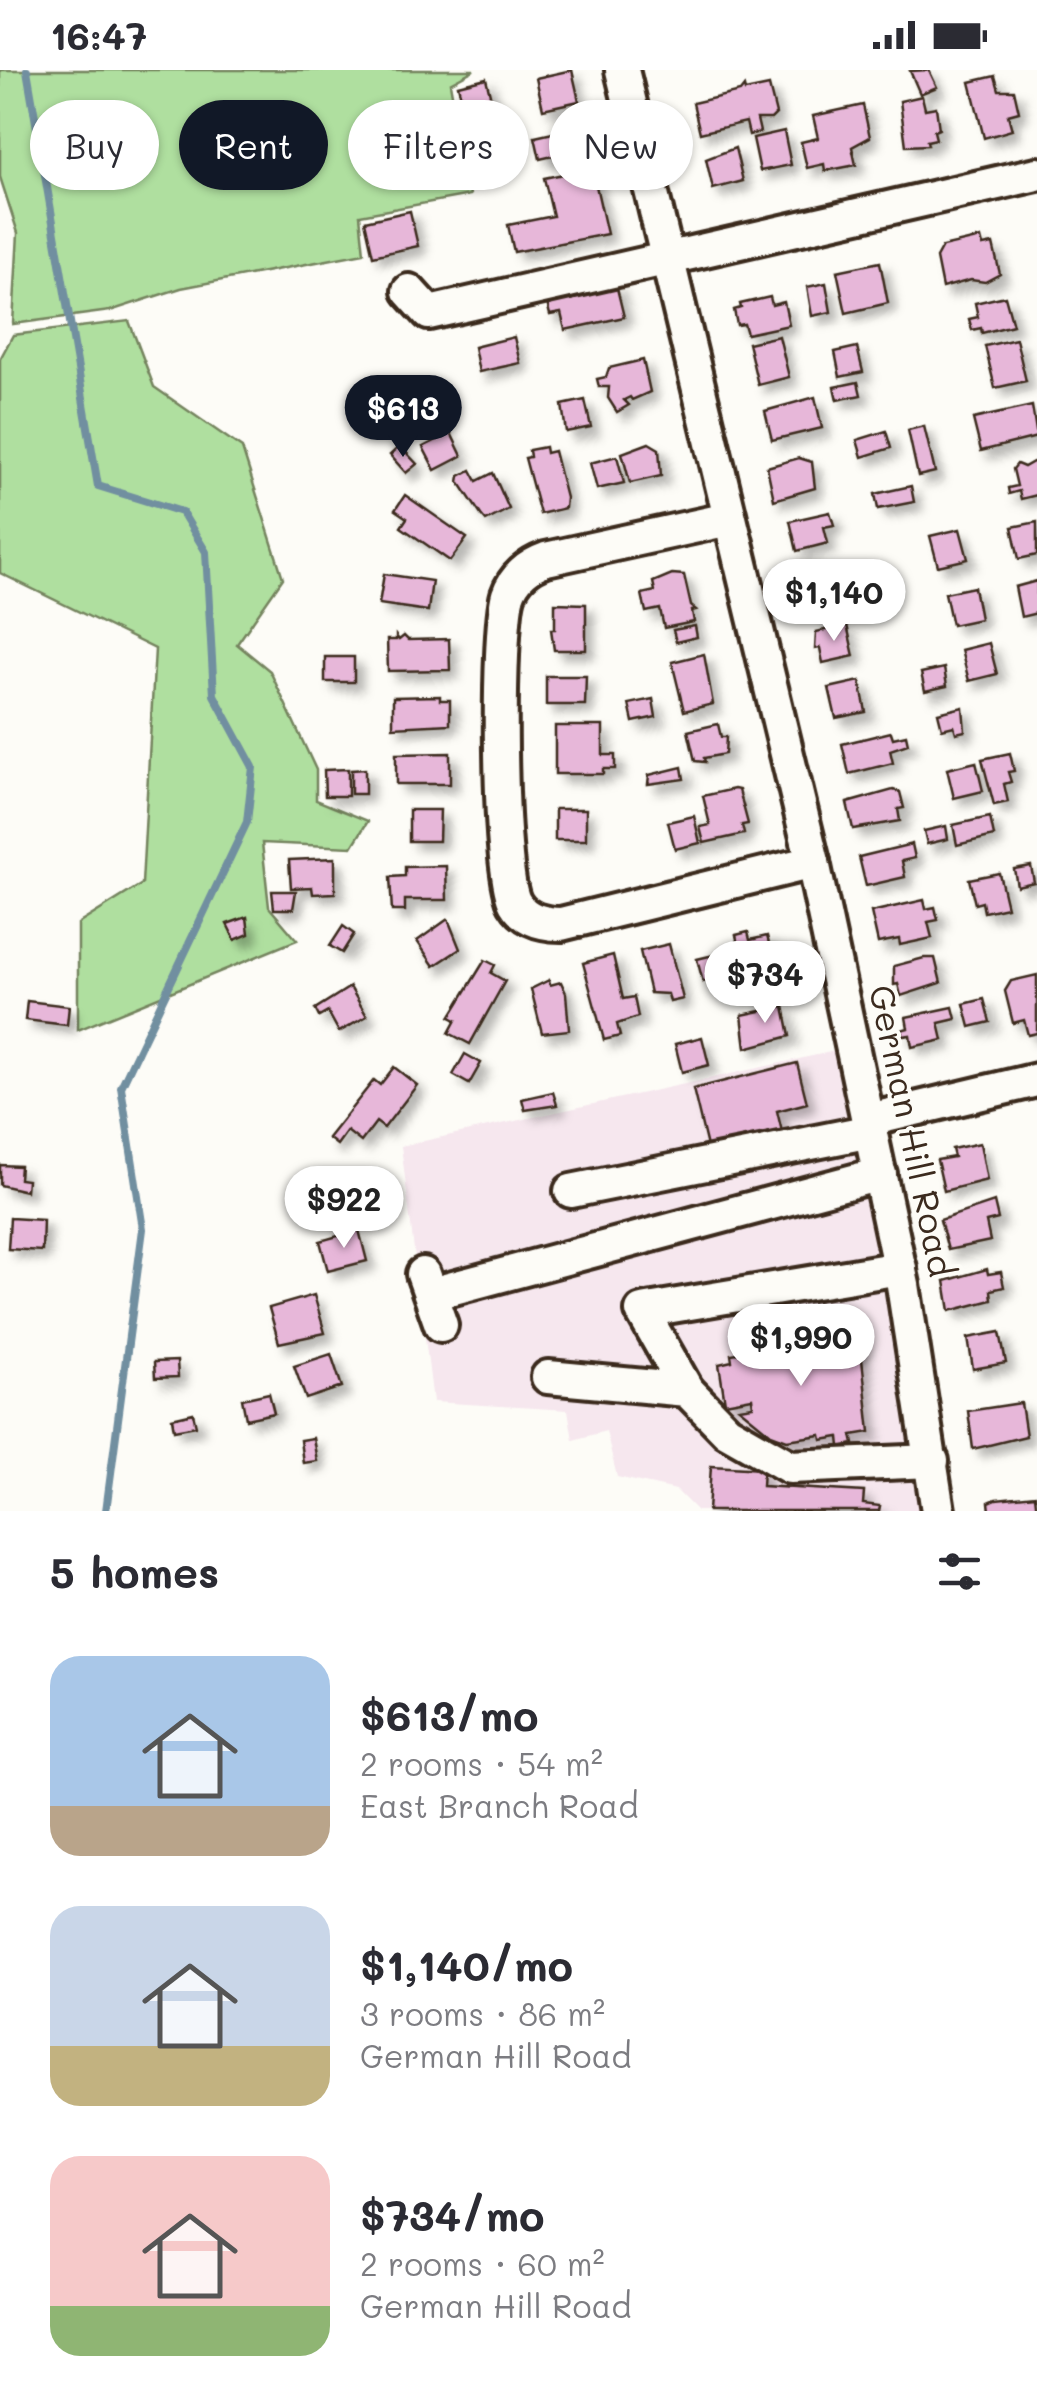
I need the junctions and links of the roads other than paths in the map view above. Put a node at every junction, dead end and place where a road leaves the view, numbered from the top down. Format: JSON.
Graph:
{"nodes":[{"id":1,"x":622,"y":70,"type":"edge"},
{"id":2,"x":1037,"y":174,"type":"edge"},
{"id":3,"x":666,"y":258,"type":"junction"},
{"id":4,"x":409,"y":291,"type":"dead end"},
{"id":5,"x":729,"y":519,"type":"junction"},
{"id":6,"x":813,"y":862,"type":"junction"},
{"id":7,"x":1037,"y":1080,"type":"edge"},
{"id":8,"x":870,"y":1126,"type":"junction"},
{"id":9,"x":880,"y":1174,"type":"junction"},
{"id":10,"x":571,"y":1191,"type":"dead end"},
{"id":11,"x":900,"y":1268,"type":"junction"},
{"id":12,"x":431,"y":1298,"type":"dead end"},
{"id":13,"x":548,"y":1377,"type":"dead end"},
{"id":14,"x":687,"y":1390,"type":"junction"},
{"id":15,"x":932,"y":1461,"type":"junction"},
{"id":16,"x":938,"y":1511,"type":"edge"}],
"edges":[{"from":1,"to":3,"type":"street","name":"German Hill Road"},
{"from":2,"to":3,"type":"street"},
{"from":3,"to":4,"type":"street"},
{"from":3,"to":5,"type":"street","name":"German Hill Road"},
{"from":5,"to":6,"type":"street","name":"German Hill Road"},
{"from":5,"to":6,"type":"street"},
{"from":6,"to":8,"type":"street","name":"German Hill Road"},
{"from":7,"to":8,"type":"street"},
{"from":8,"to":9,"type":"street","name":"German Hill Road"},
{"from":8,"to":10,"type":"street"},
{"from":9,"to":11,"type":"street","name":"German Hill Road"},
{"from":9,"to":12,"type":"street"},
{"from":11,"to":14,"type":"street"},
{"from":11,"to":15,"type":"street","name":"German Hill Road"},
{"from":13,"to":14,"type":"street"},
{"from":14,"to":15,"type":"street"},
{"from":15,"to":16,"type":"street","name":"German Hill Road"}]}
